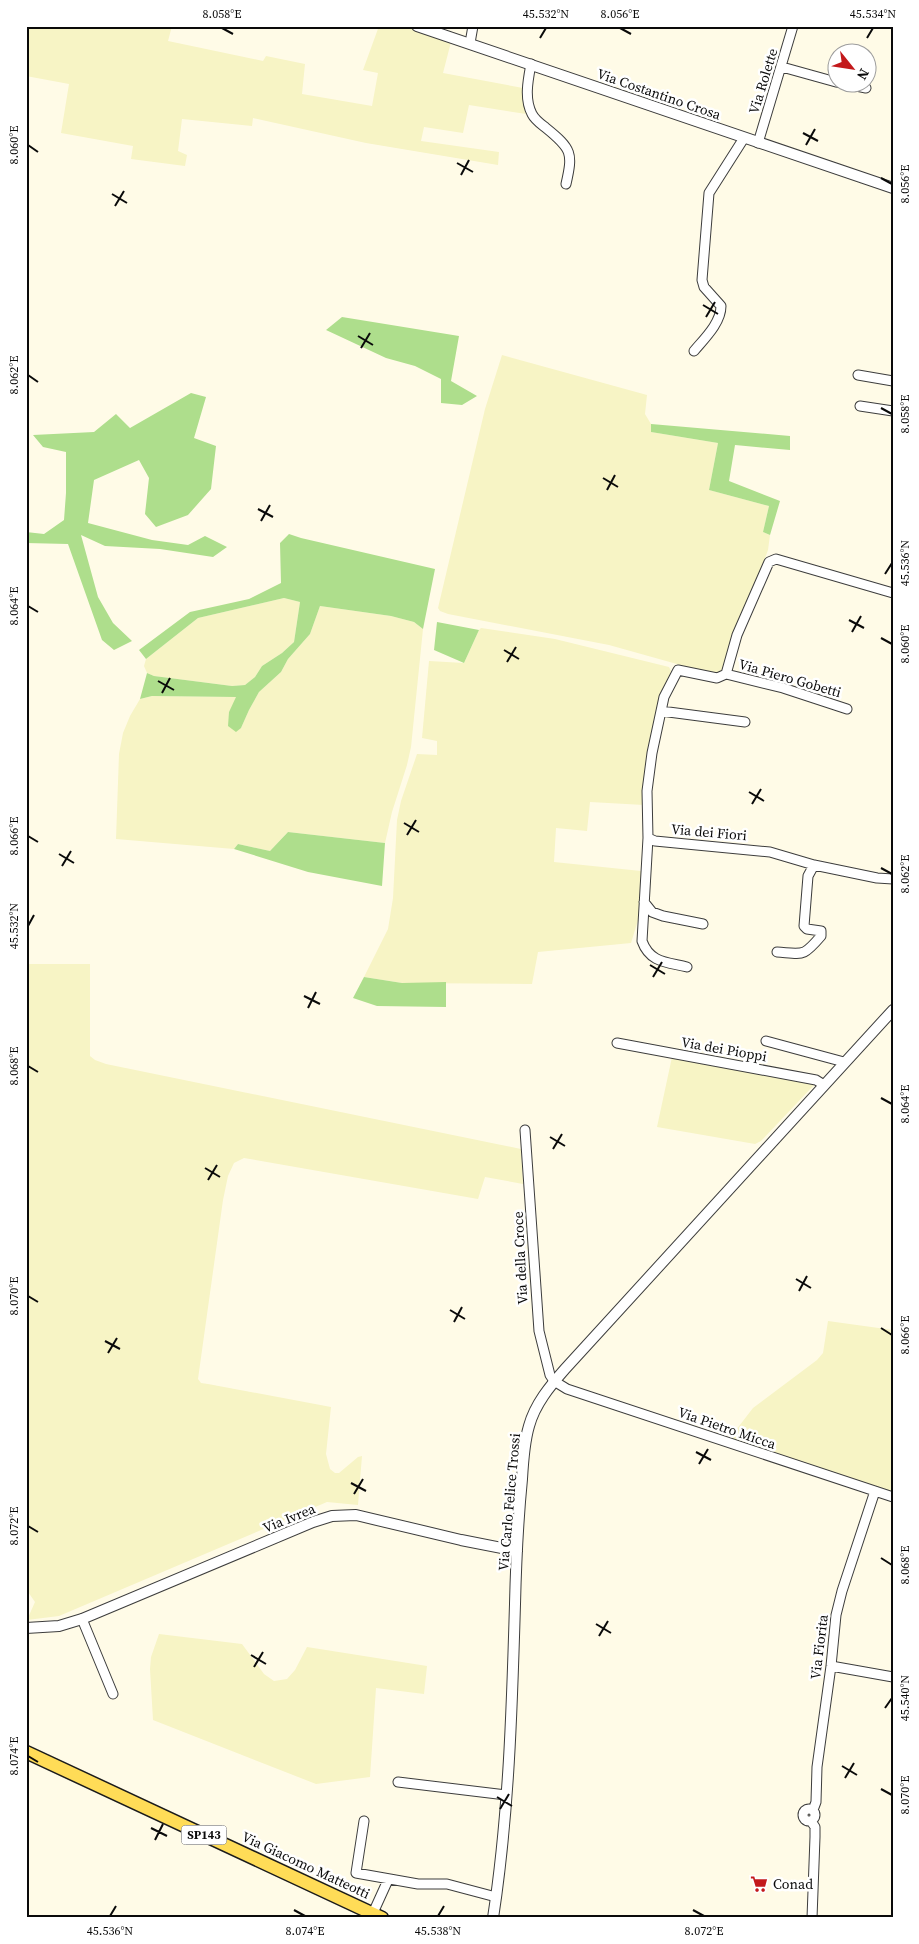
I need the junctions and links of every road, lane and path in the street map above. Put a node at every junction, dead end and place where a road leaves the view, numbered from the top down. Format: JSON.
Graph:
{"nodes":[{"id":1,"x":417,"y":26,"type":"edge"},
{"id":2,"x":473,"y":26,"type":"edge"},
{"id":3,"x":793,"y":26,"type":"edge"},
{"id":4,"x":470,"y":43,"type":"junction"},
{"id":5,"x":531,"y":64,"type":"junction"},
{"id":6,"x":782,"y":67,"type":"junction"},
{"id":7,"x":826,"y":79,"type":"edge"},
{"id":8,"x":744,"y":138,"type":"junction"},
{"id":9,"x":758,"y":143,"type":"junction"},
{"id":10,"x":566,"y":184,"type":"dead end"},
{"id":11,"x":893,"y":188,"type":"edge"},
{"id":12,"x":694,"y":351,"type":"dead end"},
{"id":13,"x":858,"y":375,"type":"dead end"},
{"id":14,"x":893,"y":381,"type":"edge"},
{"id":15,"x":860,"y":406,"type":"dead end"},
{"id":16,"x":893,"y":411,"type":"edge"},
{"id":17,"x":893,"y":593,"type":"edge"},
{"id":18,"x":726,"y":674,"type":"junction"},
{"id":19,"x":847,"y":709,"type":"dead end"},
{"id":20,"x":662,"y":711,"type":"junction"},
{"id":21,"x":745,"y":722,"type":"dead end"},
{"id":22,"x":648,"y":838,"type":"junction"},
{"id":23,"x":814,"y":865,"type":"junction"},
{"id":24,"x":893,"y":879,"type":"edge"},
{"id":25,"x":644,"y":902,"type":"junction"},
{"id":26,"x":703,"y":924,"type":"dead end"},
{"id":27,"x":777,"y":952,"type":"dead end"},
{"id":28,"x":687,"y":967,"type":"dead end"},
{"id":29,"x":893,"y":1010,"type":"edge"},
{"id":30,"x":766,"y":1041,"type":"dead end"},
{"id":31,"x":617,"y":1043,"type":"dead end"},
{"id":32,"x":844,"y":1062,"type":"junction"},
{"id":33,"x":824,"y":1085,"type":"junction"},
{"id":34,"x":525,"y":1130,"type":"dead end"},
{"id":35,"x":554,"y":1381,"type":"junction"},
{"id":36,"x":875,"y":1492,"type":"junction"},
{"id":37,"x":893,"y":1497,"type":"edge"},
{"id":38,"x":517,"y":1551,"type":"junction"},
{"id":39,"x":82,"y":1619,"type":"junction"},
{"id":40,"x":26,"y":1628,"type":"edge"},
{"id":41,"x":831,"y":1666,"type":"junction"},
{"id":42,"x":893,"y":1677,"type":"edge"},
{"id":43,"x":113,"y":1694,"type":"dead end"},
{"id":44,"x":26,"y":1752,"type":"edge"},
{"id":45,"x":398,"y":1782,"type":"dead end"},
{"id":46,"x":506,"y":1795,"type":"junction"},
{"id":47,"x":364,"y":1821,"type":"dead end"},
{"id":48,"x":388,"y":1880,"type":"junction"},
{"id":49,"x":496,"y":1897,"type":"junction"},
{"id":50,"x":378,"y":1916,"type":"edge"},
{"id":51,"x":493,"y":1918,"type":"edge"},
{"id":52,"x":812,"y":1918,"type":"edge"}],
"edges":[{"from":1,"to":4,"type":"street","name":"Via Costantino Crosa"},
{"from":2,"to":4,"type":"street"},
{"from":3,"to":6,"type":"street","name":"Via Rolette"},
{"from":4,"to":5,"type":"street","name":"Via Costantino Crosa"},
{"from":5,"to":8,"type":"street","name":"Via Costantino Crosa"},
{"from":5,"to":10,"type":"street"},
{"from":6,"to":7,"type":"street"},
{"from":6,"to":9,"type":"street","name":"Via Rolette"},
{"from":8,"to":9,"type":"street","name":"Via Costantino Crosa"},
{"from":8,"to":12,"type":"street"},
{"from":9,"to":11,"type":"street","name":"Via Costantino Crosa"},
{"from":13,"to":14,"type":"street"},
{"from":15,"to":16,"type":"street"},
{"from":17,"to":18,"type":"street"},
{"from":18,"to":19,"type":"street","name":"Via Piero Gobetti"},
{"from":18,"to":20,"type":"street","name":"Via Piero Gobetti"},
{"from":20,"to":21,"type":"street"},
{"from":20,"to":22,"type":"street"},
{"from":22,"to":23,"type":"street","name":"Via dei Fiori"},
{"from":22,"to":25,"type":"street"},
{"from":23,"to":24,"type":"street","name":"Via dei Fiori"},
{"from":23,"to":27,"type":"street"},
{"from":25,"to":26,"type":"street"},
{"from":25,"to":28,"type":"street"},
{"from":29,"to":32,"type":"street","name":"Via Carlo Felice Trossi"},
{"from":30,"to":32,"type":"street"},
{"from":31,"to":33,"type":"street","name":"Via dei Pioppi"},
{"from":32,"to":33,"type":"street","name":"Via Carlo Felice Trossi"},
{"from":33,"to":35,"type":"street","name":"Via Carlo Felice Trossi"},
{"from":34,"to":35,"type":"street","name":"Via della Croce"},
{"from":35,"to":36,"type":"street","name":"Via Pietro Micca"},
{"from":35,"to":38,"type":"street","name":"Via Carlo Felice Trossi"},
{"from":36,"to":37,"type":"street","name":"Via Pietro Micca"},
{"from":36,"to":41,"type":"street","name":"Via Fiorita"},
{"from":38,"to":39,"type":"street","name":"Via Ivrea"},
{"from":38,"to":46,"type":"street","name":"Via Carlo Felice Trossi"},
{"from":39,"to":40,"type":"street","name":"Via Ivrea"},
{"from":39,"to":43,"type":"street"},
{"from":41,"to":42,"type":"street"},
{"from":41,"to":52,"type":"street","name":"Via Fiorita"},
{"from":44,"to":50,"type":"main road","name":"Via Giacomo Matteotti","number":"SP143"},
{"from":45,"to":46,"type":"street"},
{"from":46,"to":49,"type":"street","name":"Via Carlo Felice Trossi"},
{"from":47,"to":48,"type":"street"},
{"from":48,"to":49,"type":"street"},
{"from":48,"to":50,"type":"street"},
{"from":49,"to":51,"type":"street","name":"Via Carlo Felice Trossi"}]}
